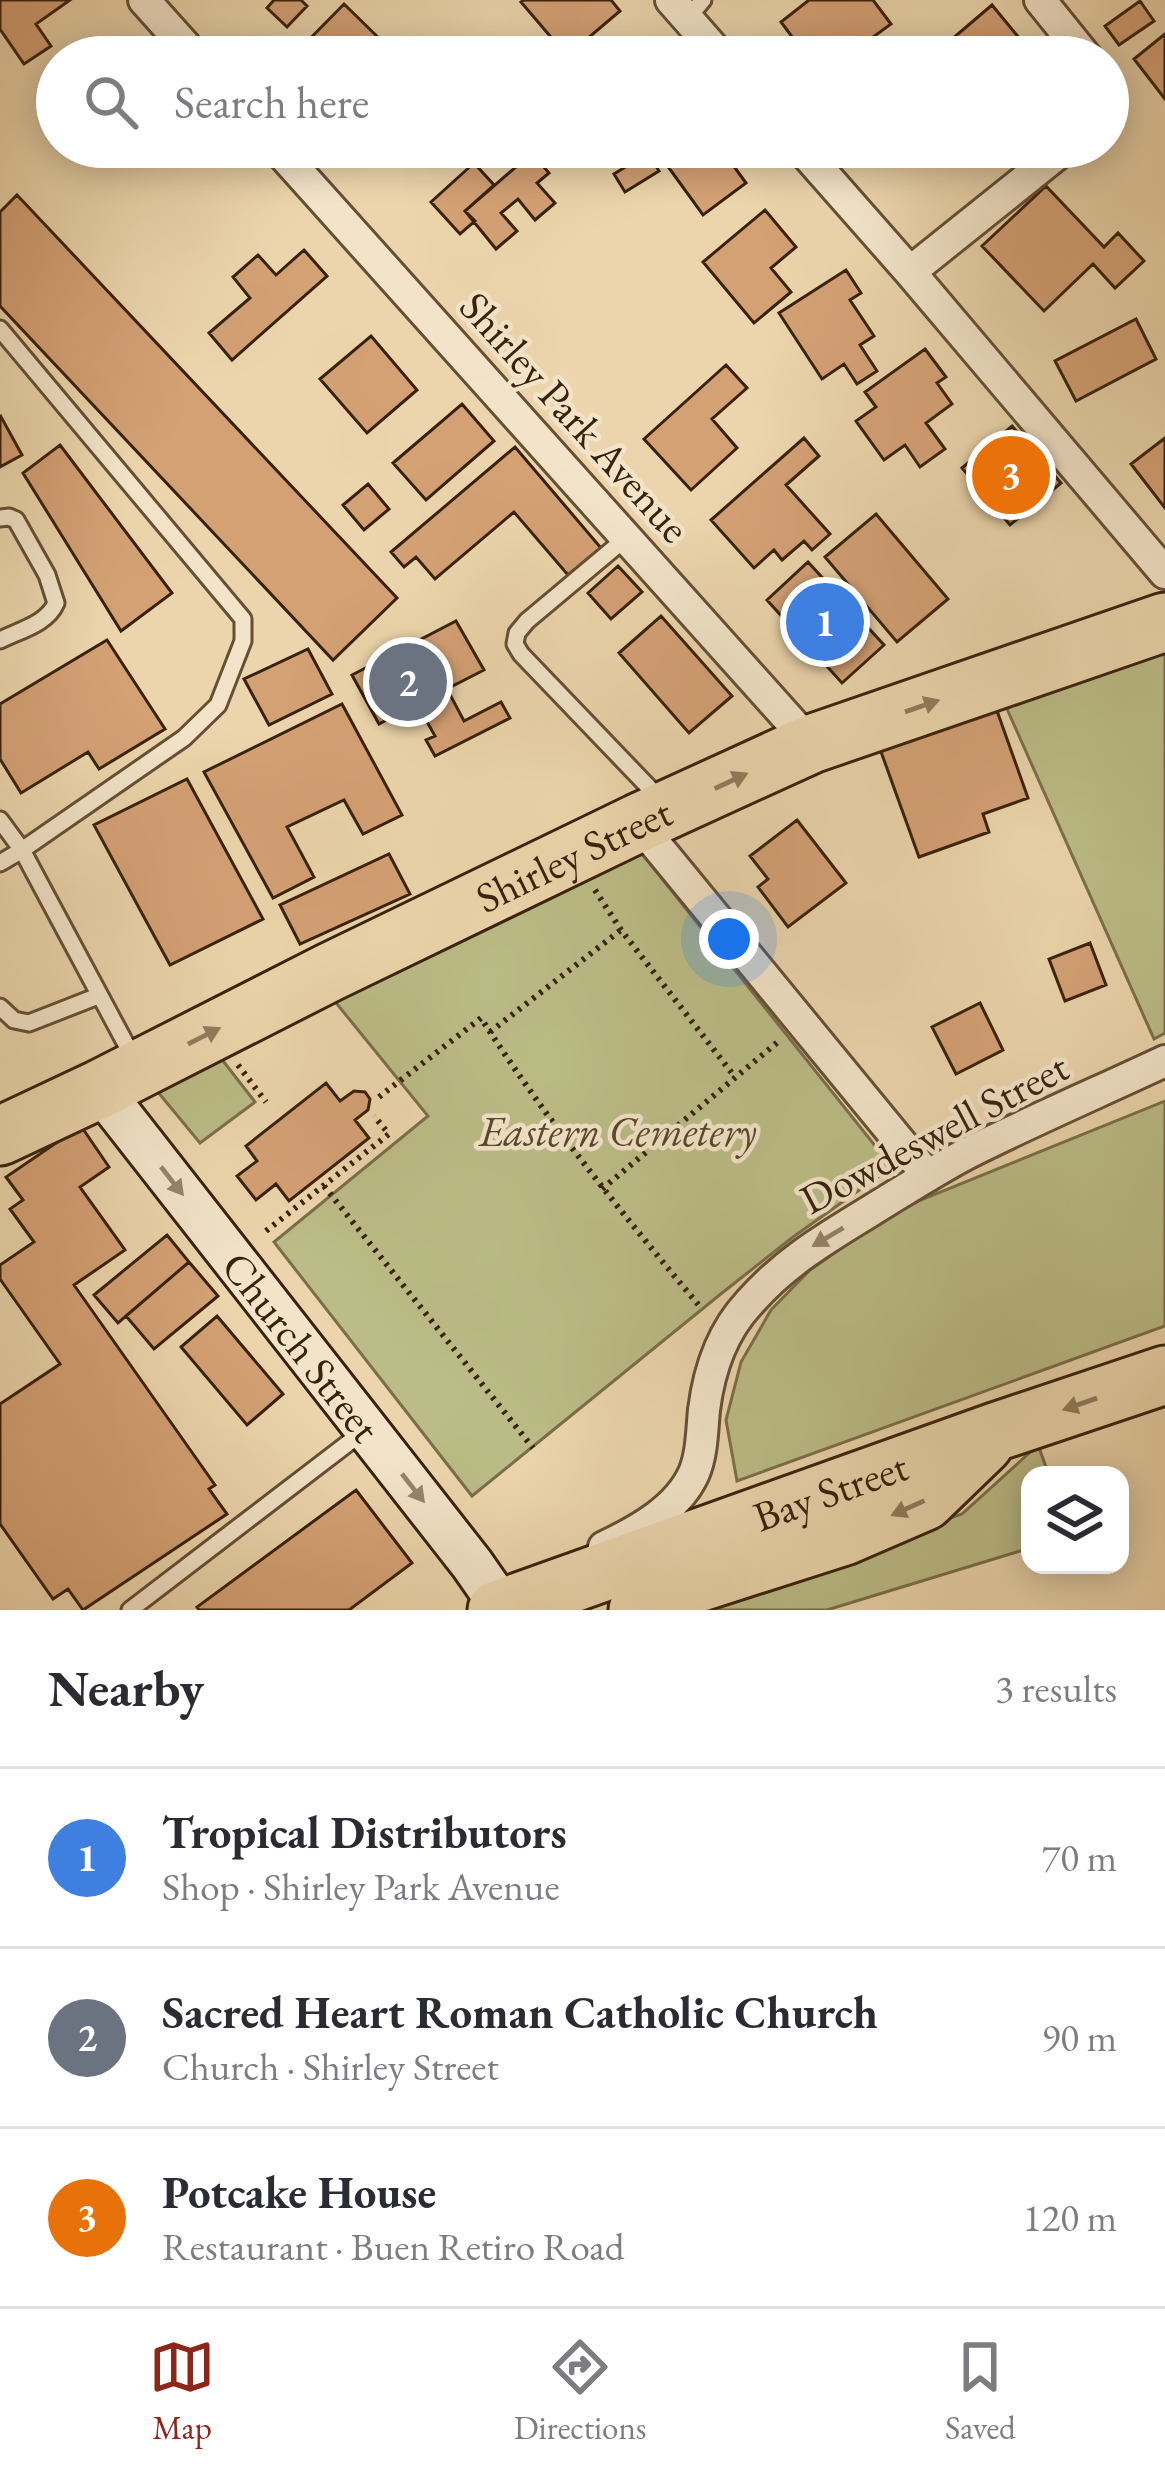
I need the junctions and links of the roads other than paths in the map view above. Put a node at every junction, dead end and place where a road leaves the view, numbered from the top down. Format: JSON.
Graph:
{"nodes":[{"id":1,"x":144,"y":0,"type":"edge"},
{"id":2,"x":1040,"y":0,"type":"edge"},
{"id":3,"x":687,"y":6,"type":"edge"},
{"id":4,"x":176,"y":36,"type":"edge"},
{"id":5,"x":707,"y":36,"type":"edge"},
{"id":6,"x":1068,"y":36,"type":"edge"},
{"id":7,"x":295,"y":168,"type":"edge"},
{"id":8,"x":818,"y":168,"type":"edge"},
{"id":9,"x":1040,"y":168,"type":"edge"},
{"id":10,"x":910,"y":272,"type":"junction"},
{"id":11,"x":0,"y":329,"type":"edge"},
{"id":12,"x":0,"y":518,"type":"edge"},
{"id":13,"x":626,"y":538,"type":"junction"},
{"id":14,"x":1165,"y":573,"type":"edge"},
{"id":15,"x":1165,"y":622,"type":"edge"},
{"id":16,"x":0,"y":640,"type":"edge"},
{"id":17,"x":811,"y":744,"type":"junction"},
{"id":18,"x":653,"y":816,"type":"junction"},
{"id":19,"x":0,"y":820,"type":"edge"},
{"id":20,"x":22,"y":850,"type":"junction"},
{"id":21,"x":0,"y":863,"type":"edge"},
{"id":22,"x":98,"y":996,"type":"junction"},
{"id":23,"x":0,"y":1006,"type":"edge"},
{"id":24,"x":1165,"y":1061,"type":"edge"},
{"id":25,"x":120,"y":1079,"type":"junction"},
{"id":26,"x":0,"y":1136,"type":"edge"},
{"id":27,"x":928,"y":1176,"type":"junction"},
{"id":28,"x":1165,"y":1375,"type":"edge"},
{"id":29,"x":366,"y":1430,"type":"junction"},
{"id":30,"x":995,"y":1432,"type":"junction"},
{"id":31,"x":499,"y":1604,"type":"edge"},
{"id":32,"x":130,"y":1610,"type":"edge"},
{"id":33,"x":638,"y":1610,"type":"edge"}],
"edges":[{"from":1,"to":4,"type":"street"},
{"from":2,"to":6,"type":"street"},
{"from":3,"to":5,"type":"street"},
{"from":7,"to":13,"type":"street","name":"Shirley Park Avenue"},
{"from":8,"to":10,"type":"street"},
{"from":9,"to":10,"type":"street"},
{"from":10,"to":14,"type":"street"},
{"from":11,"to":20,"type":"lane"},
{"from":12,"to":16,"type":"lane"},
{"from":13,"to":17,"type":"street","name":"Shirley Park Avenue"},
{"from":13,"to":18,"type":"lane"},
{"from":17,"to":15,"type":"highway","name":"Shirley Street","one_way":true},
{"from":18,"to":17,"type":"highway","name":"Shirley Street","one_way":true},
{"from":25,"to":18,"type":"highway","name":"Shirley Street","one_way":true},
{"from":18,"to":27,"type":"street"},
{"from":19,"to":20,"type":"lane"},
{"from":20,"to":21,"type":"lane"},
{"from":20,"to":22,"type":"lane"},
{"from":22,"to":23,"type":"lane"},
{"from":22,"to":25,"type":"lane"},
{"from":24,"to":27,"type":"street","name":"Dowdeswell Street"},
{"from":25,"to":26,"type":"highway","name":"Shirley Street"},
{"from":25,"to":29,"type":"main road","name":"Church Street","one_way":true},
{"from":27,"to":31,"type":"street","name":"Dowdeswell Street","one_way":true},
{"from":28,"to":30,"type":"highway","name":"Bay Street","one_way":true},
{"from":29,"to":31,"type":"main road","name":"Church Street","one_way":true},
{"from":29,"to":32,"type":"lane"},
{"from":30,"to":31,"type":"highway","name":"Bay Street"},
{"from":30,"to":33,"type":"highway","one_way":true}]}
